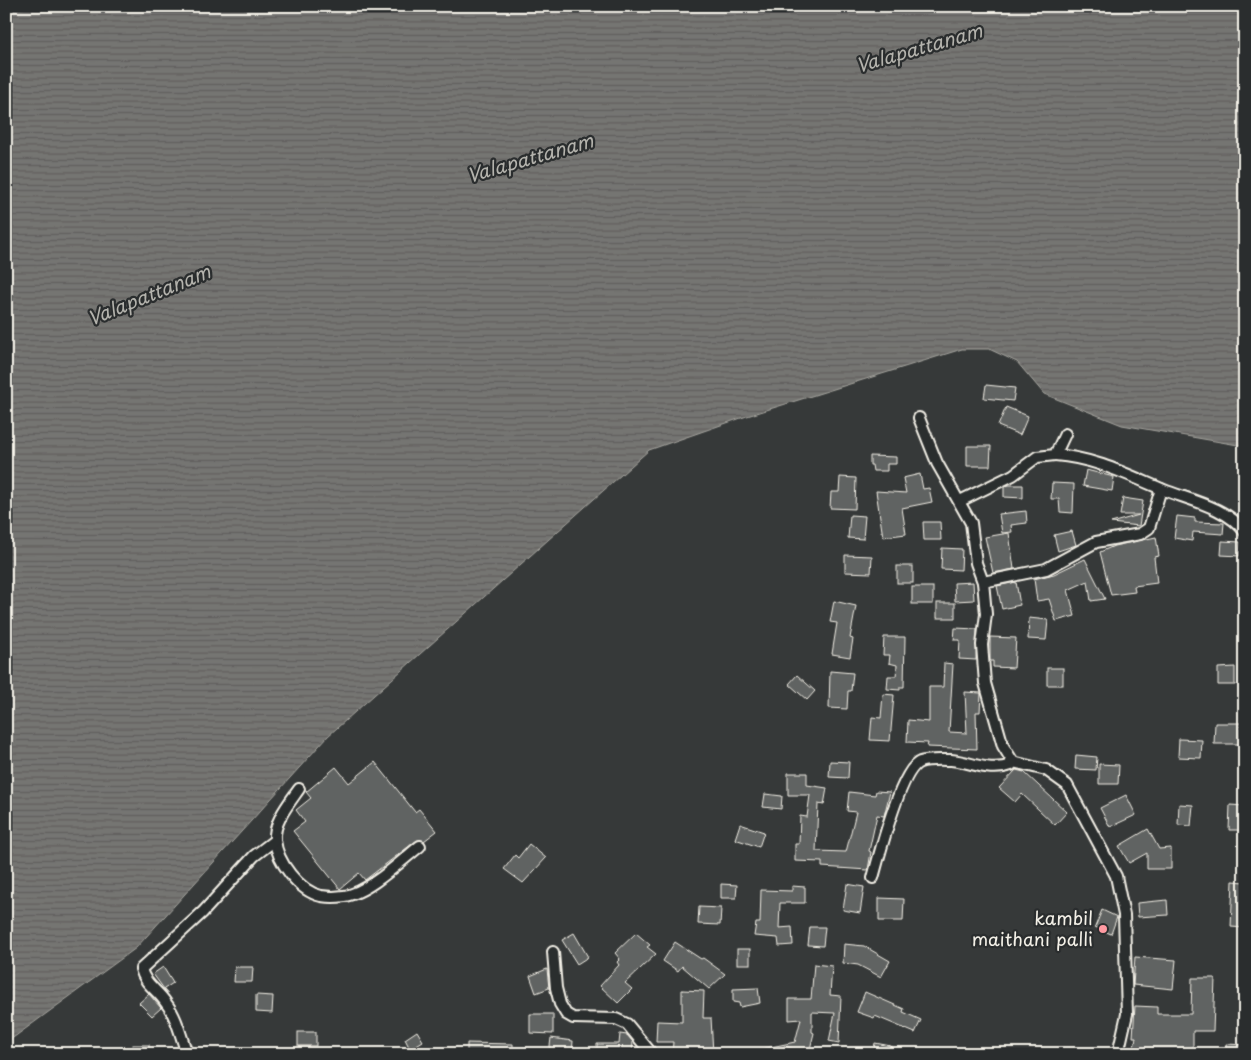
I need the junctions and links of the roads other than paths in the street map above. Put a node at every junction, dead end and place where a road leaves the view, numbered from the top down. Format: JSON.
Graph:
{"nodes":[{"id":1,"x":919,"y":418,"type":"dead end"},
{"id":2,"x":1065,"y":434,"type":"dead end"},
{"id":3,"x":1055,"y":455,"type":"junction"},
{"id":4,"x":1161,"y":489,"type":"junction"},
{"id":5,"x":960,"y":501,"type":"junction"},
{"id":6,"x":1245,"y":532,"type":"edge"},
{"id":7,"x":983,"y":582,"type":"junction"},
{"id":8,"x":1013,"y":762,"type":"junction"},
{"id":9,"x":299,"y":789,"type":"dead end"},
{"id":10,"x":275,"y":840,"type":"junction"},
{"id":11,"x":420,"y":846,"type":"dead end"},
{"id":12,"x":873,"y":878,"type":"dead end"},
{"id":13,"x":553,"y":952,"type":"dead end"},
{"id":14,"x":187,"y":1054,"type":"edge"},
{"id":15,"x":652,"y":1054,"type":"edge"},
{"id":16,"x":1118,"y":1054,"type":"edge"}],
"edges":[{"from":1,"to":5,"type":"street"},
{"from":2,"to":3,"type":"street"},
{"from":3,"to":4,"type":"street"},
{"from":3,"to":5,"type":"street"},
{"from":4,"to":6,"type":"street"},
{"from":4,"to":7,"type":"street"},
{"from":5,"to":7,"type":"street"},
{"from":7,"to":8,"type":"street"},
{"from":8,"to":12,"type":"street"},
{"from":8,"to":16,"type":"street"},
{"from":9,"to":10,"type":"street"},
{"from":10,"to":11,"type":"street"},
{"from":10,"to":14,"type":"street"},
{"from":13,"to":15,"type":"street"}]}
